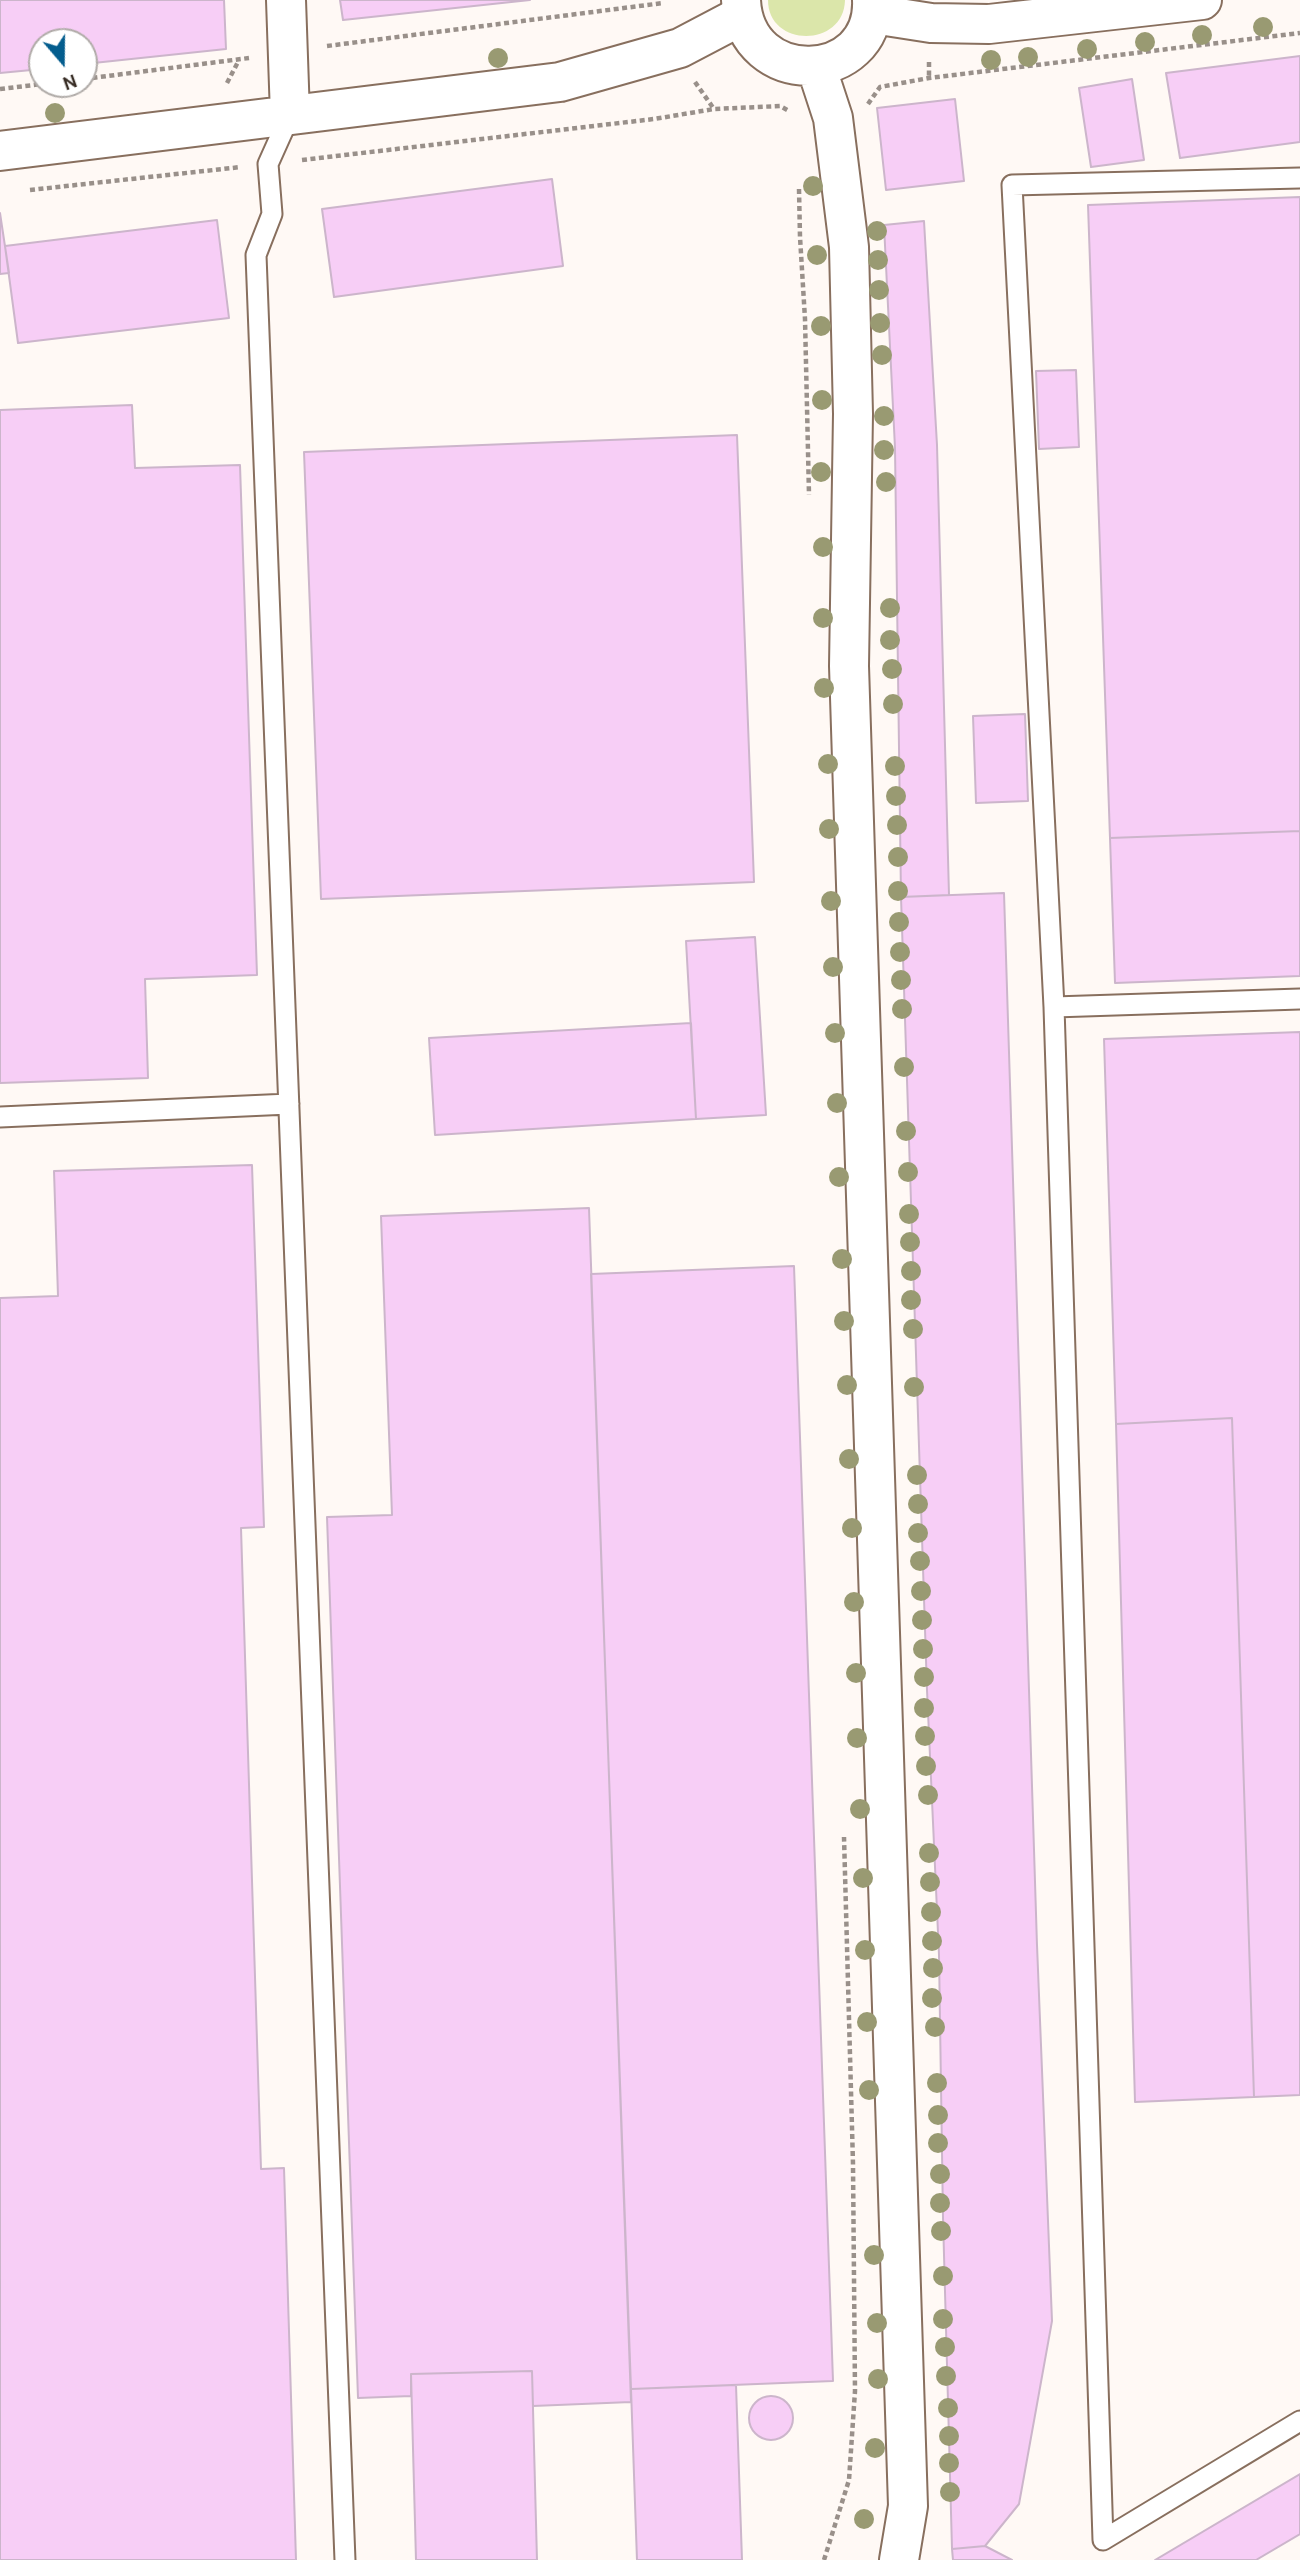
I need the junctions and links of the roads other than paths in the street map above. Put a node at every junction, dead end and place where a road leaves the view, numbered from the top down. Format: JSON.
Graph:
{"nodes":[{"id":1,"x":286,"y":0,"type":"edge"},
{"id":2,"x":1202,"y":0,"type":"edge"},
{"id":3,"x":872,"y":7,"type":"edge"},
{"id":4,"x":741,"y":8,"type":"edge"},
{"id":5,"x":816,"y":66,"type":"junction"},
{"id":6,"x":290,"y":116,"type":"junction"},
{"id":7,"x":0,"y":151,"type":"edge"},
{"id":8,"x":1300,"y":178,"type":"edge"},
{"id":9,"x":1300,"y":999,"type":"edge"},
{"id":10,"x":1054,"y":1007,"type":"junction"},
{"id":11,"x":289,"y":1104,"type":"junction"},
{"id":12,"x":0,"y":1117,"type":"edge"},
{"id":13,"x":1300,"y":2421,"type":"edge"},
{"id":14,"x":908,"y":2506,"type":"junction"},
{"id":15,"x":345,"y":2560,"type":"edge"},
{"id":16,"x":899,"y":2560,"type":"edge"},
{"id":17,"x":921,"y":2560,"type":"edge"}],
"edges":[{"from":1,"to":6,"type":"main road"},
{"from":2,"to":3,"type":"main road"},
{"from":3,"to":5,"type":"main road"},
{"from":4,"to":5,"type":"main road"},
{"from":4,"to":6,"type":"main road"},
{"from":5,"to":14,"type":"main road"},
{"from":6,"to":7,"type":"main road"},
{"from":6,"to":11,"type":"lane"},
{"from":8,"to":10,"type":"lane"},
{"from":9,"to":10,"type":"lane"},
{"from":10,"to":13,"type":"lane"},
{"from":11,"to":12,"type":"lane"},
{"from":11,"to":15,"type":"lane"},
{"from":14,"to":16,"type":"main road"},
{"from":14,"to":17,"type":"main road"}]}
